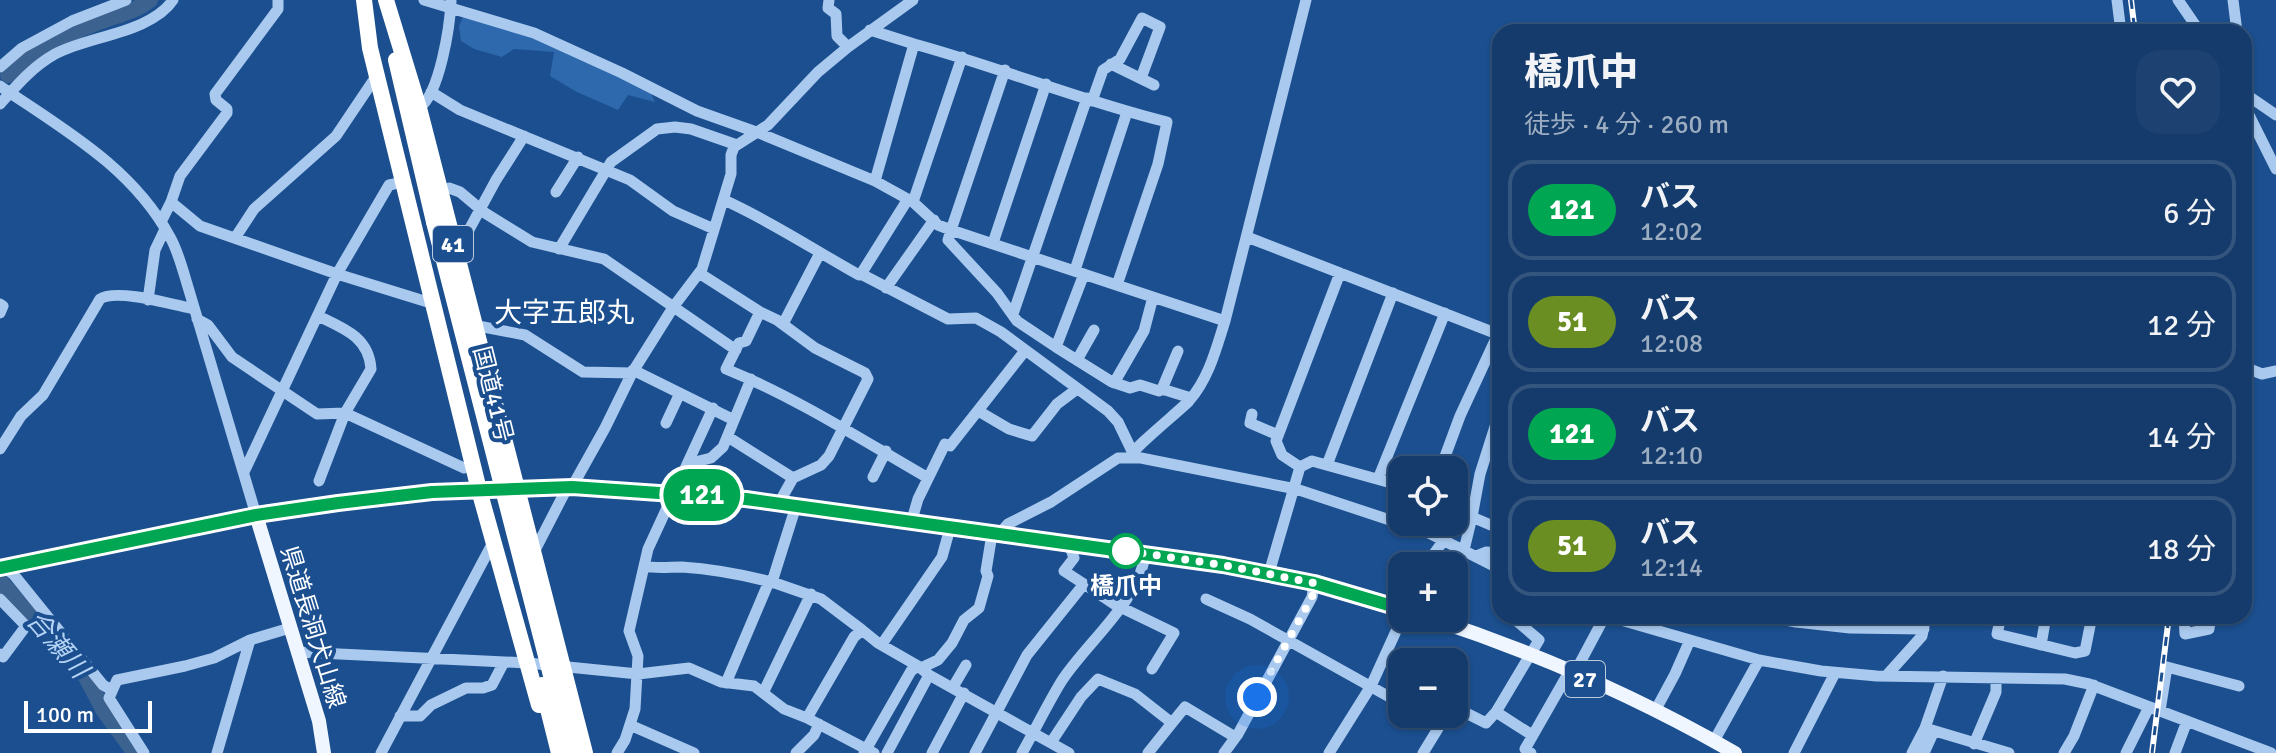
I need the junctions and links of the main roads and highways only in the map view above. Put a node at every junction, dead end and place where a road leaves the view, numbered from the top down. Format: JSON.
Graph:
{"nodes":[{"id":1,"x":366,"y":0,"type":"edge"},
{"id":2,"x":385,"y":0,"type":"edge"},
{"id":3,"x":429,"y":223,"type":"junction"},
{"id":4,"x":517,"y":488,"type":"junction"},
{"id":5,"x":479,"y":490,"type":"junction"},
{"id":6,"x":256,"y":515,"type":"junction"},
{"id":7,"x":2,"y":566,"type":"edge"},
{"id":8,"x":1388,"y":605,"type":"edge"},
{"id":9,"x":1467,"y":632,"type":"edge"},
{"id":10,"x":324,"y":753,"type":"edge"},
{"id":11,"x":551,"y":753,"type":"edge"},
{"id":12,"x":559,"y":753,"type":"edge"},
{"id":13,"x":571,"y":753,"type":"edge"},
{"id":14,"x":585,"y":753,"type":"edge"},
{"id":15,"x":1735,"y":753,"type":"edge"}],
"edges":[{"from":1,"to":3,"type":"highway","name":"国道41号","number":"41"},
{"from":1,"to":5,"type":"highway"},
{"from":2,"to":3,"type":"highway","name":"国道41号","number":"41"},
{"from":2,"to":4,"type":"highway","number":"41"},
{"from":3,"to":12,"type":"highway","name":"国道41号","number":"41","bridge":true},
{"from":3,"to":13,"type":"highway","name":"国道41号","number":"41","bridge":true},
{"from":4,"to":5,"type":"main road"},
{"from":4,"to":8,"type":"main road"},
{"from":4,"to":14,"type":"highway"},
{"from":5,"to":6,"type":"main road"},
{"from":5,"to":11,"type":"highway"},
{"from":6,"to":7,"type":"main road"},
{"from":6,"to":10,"type":"main road","name":"県道長洞犬山線"},
{"from":9,"to":15,"type":"main road","number":"27"}]}
